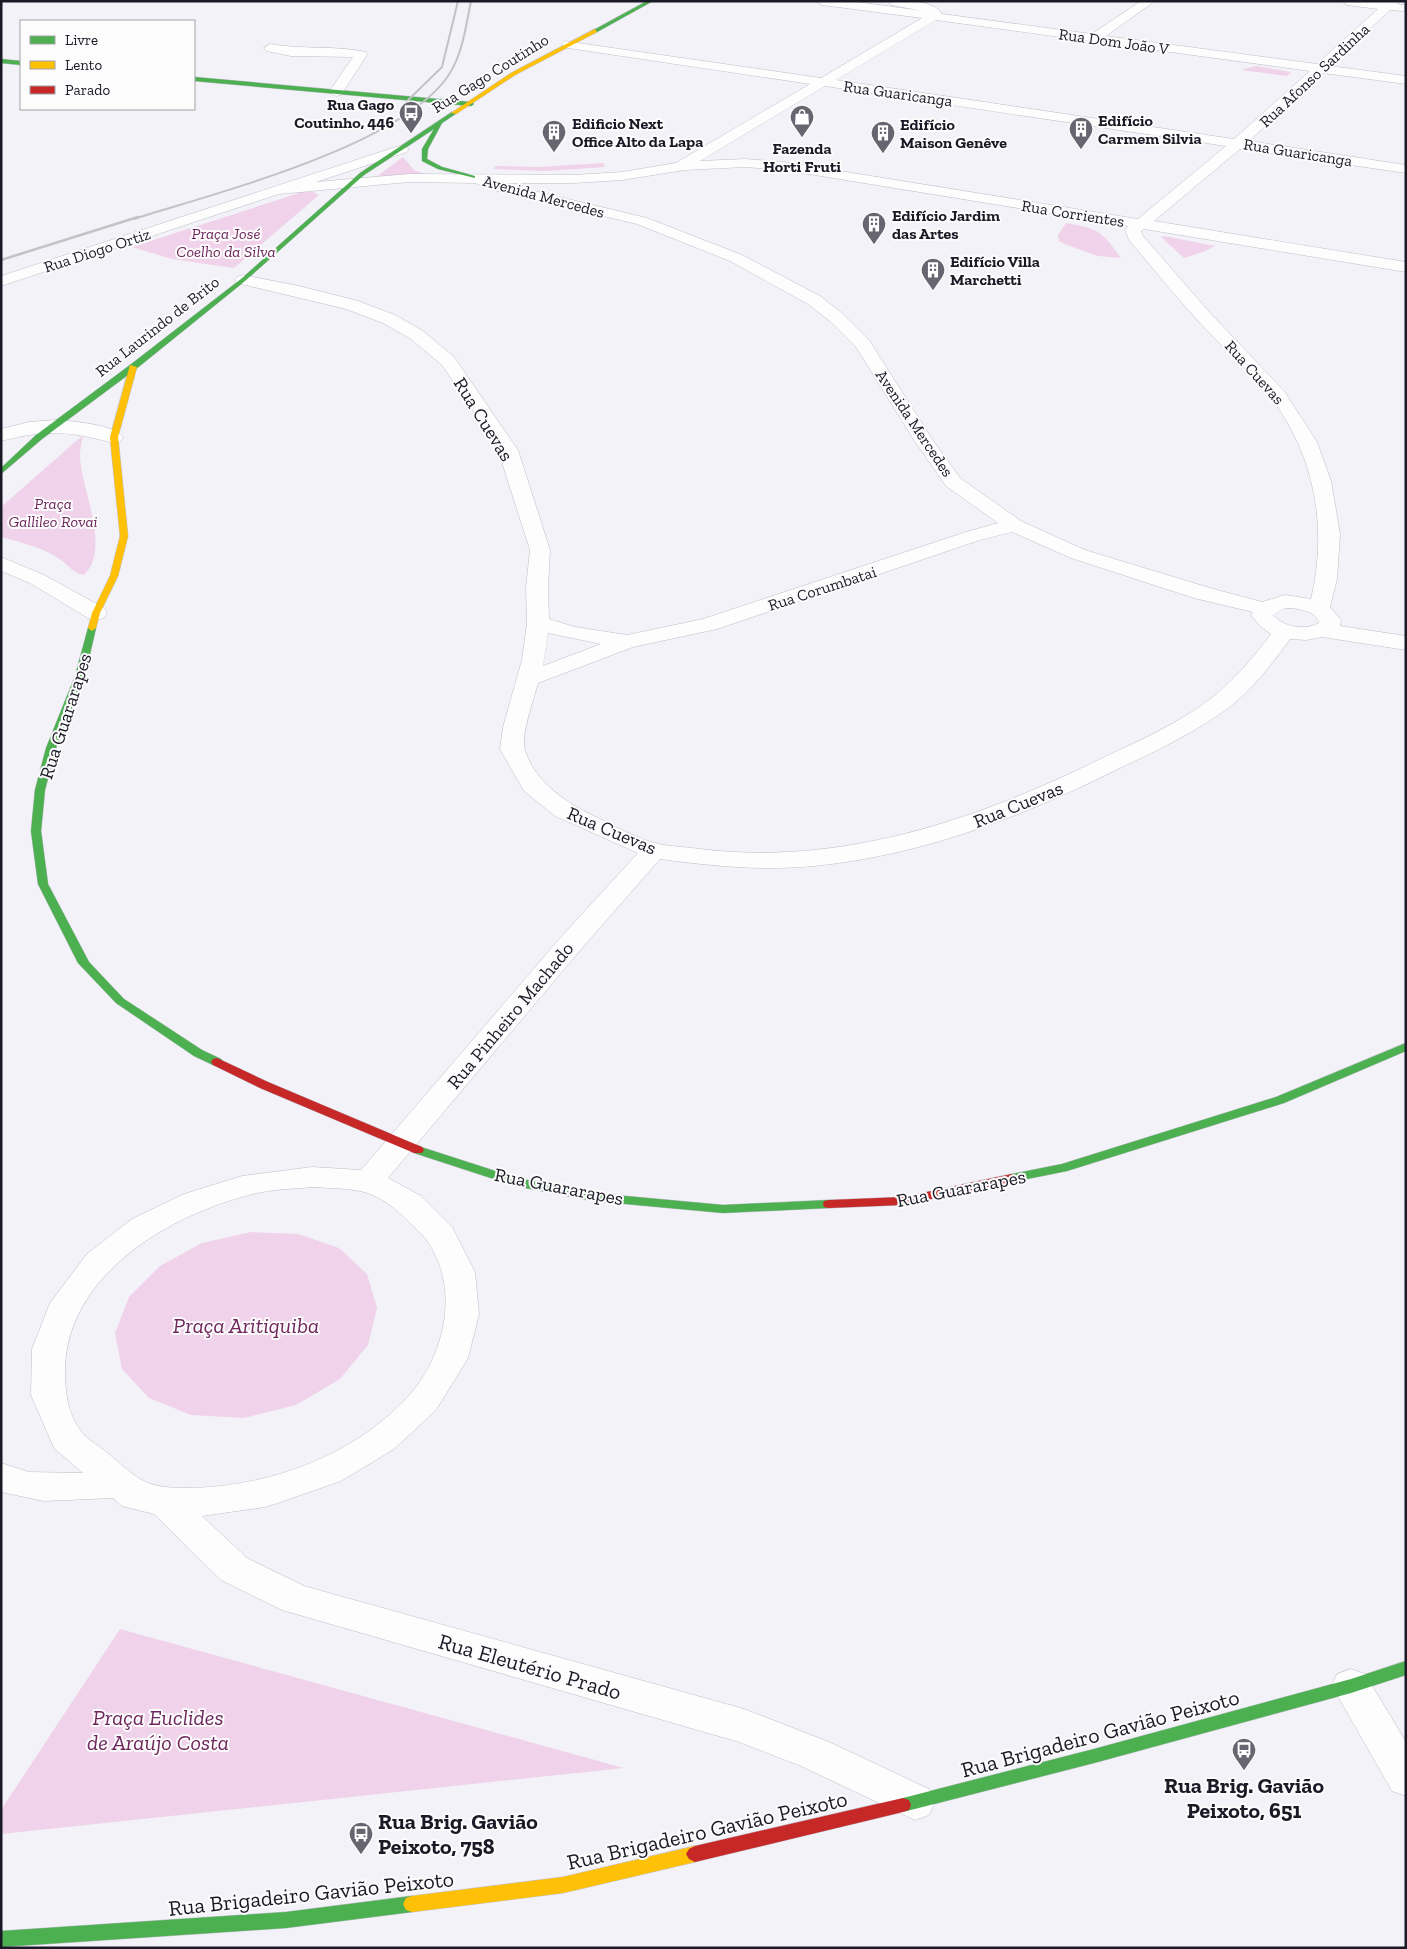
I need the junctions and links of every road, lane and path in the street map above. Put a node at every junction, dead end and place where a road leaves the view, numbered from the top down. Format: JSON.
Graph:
{"nodes":[{"id":1,"x":651,"y":1,"type":"edge"},
{"id":2,"x":822,"y":1,"type":"edge"},
{"id":3,"x":1149,"y":1,"type":"edge"},
{"id":4,"x":1347,"y":1,"type":"edge"},
{"id":5,"x":896,"y":2,"type":"edge"},
{"id":6,"x":1391,"y":4,"type":"edge"},
{"id":7,"x":881,"y":9,"type":"junction"},
{"id":8,"x":1406,"y":9,"type":"edge"},
{"id":9,"x":934,"y":16,"type":"junction"},
{"id":10,"x":1094,"y":38,"type":"junction"},
{"id":11,"x":568,"y":44,"type":"junction"},
{"id":12,"x":270,"y":48,"type":"dead end"},
{"id":13,"x":1,"y":62,"type":"edge"},
{"id":14,"x":20,"y":63,"type":"edge"},
{"id":15,"x":1322,"y":69,"type":"junction"},
{"id":16,"x":195,"y":79,"type":"edge"},
{"id":17,"x":1406,"y":80,"type":"edge"},
{"id":18,"x":823,"y":82,"type":"junction"},
{"id":19,"x":336,"y":92,"type":"junction"},
{"id":20,"x":471,"y":104,"type":"junction"},
{"id":21,"x":440,"y":124,"type":"junction"},
{"id":22,"x":1240,"y":144,"type":"junction"},
{"id":23,"x":402,"y":149,"type":"junction"},
{"id":24,"x":680,"y":167,"type":"junction"},
{"id":25,"x":1406,"y":169,"type":"edge"},
{"id":26,"x":474,"y":177,"type":"junction"},
{"id":27,"x":608,"y":177,"type":"junction"},
{"id":28,"x":356,"y":184,"type":"junction"},
{"id":29,"x":278,"y":190,"type":"junction"},
{"id":30,"x":614,"y":214,"type":"junction"},
{"id":31,"x":1141,"y":224,"type":"junction"},
{"id":32,"x":1406,"y":267,"type":"edge"},
{"id":33,"x":243,"y":280,"type":"junction"},
{"id":34,"x":1,"y":281,"type":"edge"},
{"id":35,"x":133,"y":367,"type":"junction"},
{"id":36,"x":56,"y":426,"type":"junction"},
{"id":37,"x":1,"y":435,"type":"edge"},
{"id":38,"x":114,"y":436,"type":"junction"},
{"id":39,"x":1,"y":472,"type":"edge"},
{"id":40,"x":1014,"y":525,"type":"junction"},
{"id":41,"x":1,"y":563,"type":"edge"},
{"id":42,"x":1326,"y":579,"type":"junction"},
{"id":43,"x":1294,"y":602,"type":"junction"},
{"id":44,"x":1265,"y":609,"type":"junction"},
{"id":45,"x":96,"y":613,"type":"junction"},
{"id":46,"x":1324,"y":619,"type":"junction"},
{"id":47,"x":538,"y":623,"type":"junction"},
{"id":48,"x":1285,"y":631,"type":"junction"},
{"id":49,"x":1396,"y":641,"type":"edge"},
{"id":50,"x":627,"y":642,"type":"junction"},
{"id":51,"x":529,"y":679,"type":"junction"},
{"id":52,"x":654,"y":851,"type":"junction"},
{"id":53,"x":1406,"y":1047,"type":"edge"},
{"id":54,"x":401,"y":1144,"type":"junction"},
{"id":55,"x":369,"y":1181,"type":"junction"},
{"id":56,"x":1,"y":1477,"type":"edge"},
{"id":57,"x":118,"y":1484,"type":"junction"},
{"id":58,"x":165,"y":1502,"type":"junction"},
{"id":59,"x":1406,"y":1668,"type":"edge"},
{"id":60,"x":1351,"y":1686,"type":"junction"},
{"id":61,"x":1406,"y":1778,"type":"edge"},
{"id":62,"x":915,"y":1802,"type":"junction"},
{"id":63,"x":1,"y":1939,"type":"edge"}],
"edges":[{"from":1,"to":11,"type":"street","name":"Rua Gago Coutinho"},
{"from":2,"to":7,"type":"street","name":"Rua Dom João V"},
{"from":3,"to":10,"type":"street"},
{"from":4,"to":6,"type":"street"},
{"from":5,"to":7,"type":"street"},
{"from":5,"to":9,"type":"street"},
{"from":6,"to":8,"type":"street"},
{"from":6,"to":15,"type":"street","name":"Rua Afonso Sardinha"},
{"from":7,"to":9,"type":"street","name":"Rua Dom João V"},
{"from":9,"to":10,"type":"street","name":"Rua Dom João V"},
{"from":9,"to":18,"type":"street"},
{"from":10,"to":15,"type":"street","name":"Rua Dom João V"},
{"from":11,"to":18,"type":"street","name":"Rua Guaricanga"},
{"from":11,"to":20,"type":"street","name":"Rua Gago Coutinho"},
{"from":12,"to":19,"type":"street"},
{"from":13,"to":14,"type":"street"},
{"from":15,"to":17,"type":"street","name":"Rua Dom João V"},
{"from":15,"to":22,"type":"street","name":"Rua Afonso Sardinha"},
{"from":16,"to":19,"type":"street"},
{"from":18,"to":22,"type":"street","name":"Rua Guaricanga"},
{"from":18,"to":24,"type":"street"},
{"from":19,"to":20,"type":"street"},
{"from":20,"to":21,"type":"street","name":"Rua Gago Coutinho"},
{"from":21,"to":23,"type":"street","name":"Rua Gago Coutinho"},
{"from":21,"to":26,"type":"street"},
{"from":22,"to":25,"type":"street","name":"Rua Guaricanga"},
{"from":22,"to":31,"type":"street","name":"Rua Afonso Sardinha"},
{"from":23,"to":28,"type":"street","name":"Rua Laurindo de Brito"},
{"from":23,"to":29,"type":"street","name":"Rua Diogo Ortiz"},
{"from":24,"to":27,"type":"street","name":"Rua Corrientes"},
{"from":24,"to":31,"type":"street","name":"Rua Corrientes"},
{"from":26,"to":27,"type":"street","name":"Avenida Mercedes"},
{"from":26,"to":28,"type":"street","name":"Avenida Mercedes"},
{"from":26,"to":30,"type":"street","name":"Avenida Mercedes"},
{"from":27,"to":30,"type":"street","name":"Avenida Mercedes"},
{"from":28,"to":29,"type":"street","name":"Rua Diogo Ortiz"},
{"from":28,"to":33,"type":"street","name":"Rua Laurindo de Brito"},
{"from":29,"to":34,"type":"street","name":"Rua Diogo Ortiz"},
{"from":30,"to":40,"type":"street","name":"Avenida Mercedes"},
{"from":31,"to":32,"type":"street","name":"Rua Corrientes"},
{"from":31,"to":42,"type":"street","name":"Rua Cuevas"},
{"from":33,"to":35,"type":"street","name":"Rua Laurindo de Brito"},
{"from":33,"to":47,"type":"street","name":"Rua Cuevas"},
{"from":35,"to":36,"type":"street","name":"Rua Laurindo de Brito"},
{"from":35,"to":38,"type":"street","name":"Rua Guararapes"},
{"from":36,"to":37,"type":"street"},
{"from":36,"to":38,"type":"street"},
{"from":36,"to":39,"type":"street","name":"Rua Laurindo de Brito"},
{"from":38,"to":45,"type":"street","name":"Rua Guararapes"},
{"from":40,"to":44,"type":"street","name":"Avenida Mercedes"},
{"from":40,"to":50,"type":"street","name":"Rua Corumbatai"},
{"from":41,"to":45,"type":"street"},
{"from":42,"to":43,"type":"street"},
{"from":42,"to":46,"type":"street","name":"Rua Cuevas"},
{"from":43,"to":44,"type":"street"},
{"from":43,"to":46,"type":"street"},
{"from":44,"to":48,"type":"street"},
{"from":45,"to":54,"type":"street","name":"Rua Guararapes"},
{"from":46,"to":48,"type":"street"},
{"from":46,"to":49,"type":"street"},
{"from":47,"to":50,"type":"street","name":"Rua Corumbatai"},
{"from":47,"to":51,"type":"street","name":"Rua Cuevas"},
{"from":48,"to":52,"type":"street","name":"Rua Cuevas"},
{"from":50,"to":51,"type":"street","name":"Rua Corumbatai"},
{"from":51,"to":52,"type":"street","name":"Rua Cuevas"},
{"from":52,"to":54,"type":"street","name":"Rua Pinheiro Machado"},
{"from":53,"to":54,"type":"street","name":"Rua Guararapes"},
{"from":54,"to":55,"type":"street","name":"Rua Pinheiro Machado"},
{"from":55,"to":57,"type":"street"},
{"from":55,"to":58,"type":"street"},
{"from":56,"to":57,"type":"street"},
{"from":57,"to":58,"type":"street"},
{"from":58,"to":62,"type":"street","name":"Rua Eleutério Prado"},
{"from":59,"to":60,"type":"street","name":"Rua Brigadeiro Gavião Peixoto"},
{"from":60,"to":61,"type":"street"},
{"from":60,"to":62,"type":"street","name":"Rua Brigadeiro Gavião Peixoto"},
{"from":62,"to":63,"type":"street","name":"Rua Brigadeiro Gavião Peixoto"}]}
